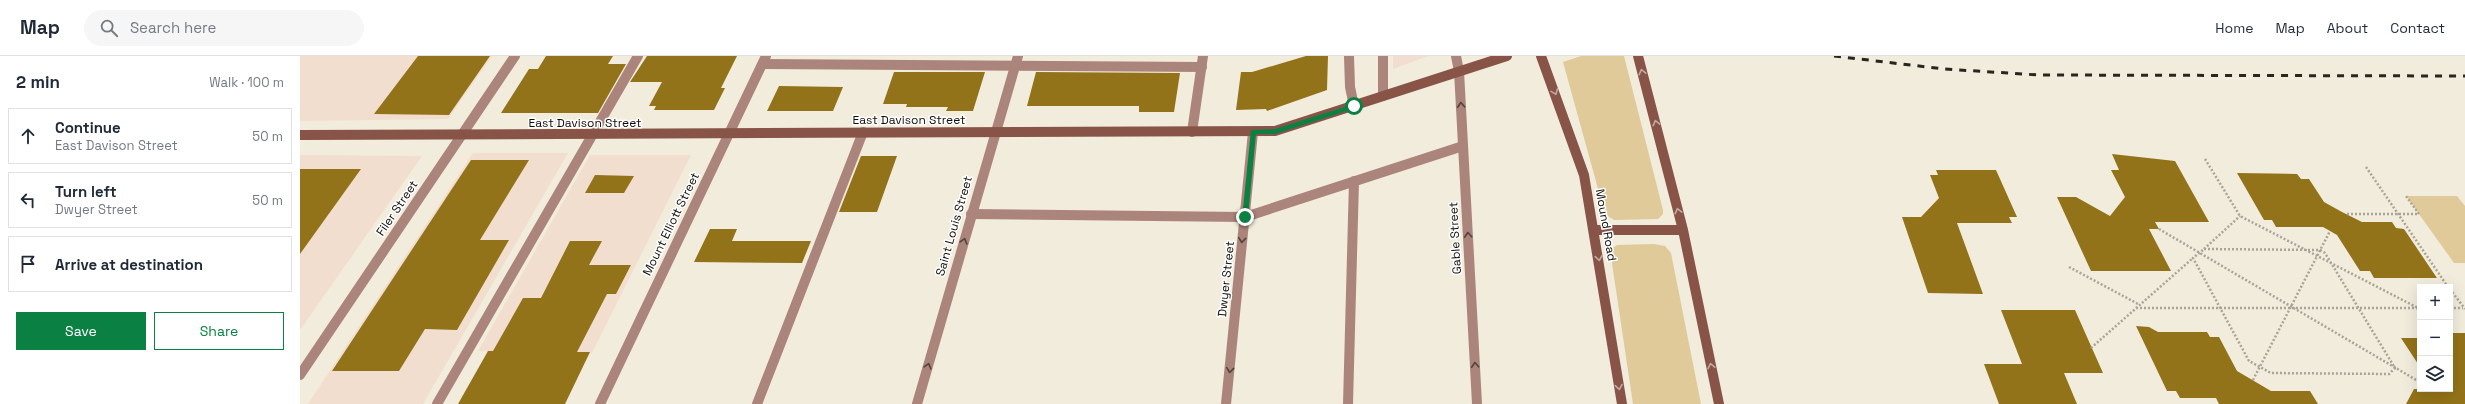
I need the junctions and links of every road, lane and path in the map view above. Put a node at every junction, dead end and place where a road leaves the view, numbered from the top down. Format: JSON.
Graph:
{"nodes":[{"id":1,"x":515,"y":56,"type":"edge"},
{"id":2,"x":638,"y":56,"type":"edge"},
{"id":3,"x":888,"y":56,"type":"edge"},
{"id":4,"x":1018,"y":56,"type":"edge"},
{"id":5,"x":1116,"y":56,"type":"edge"},
{"id":6,"x":1203,"y":56,"type":"edge"},
{"id":7,"x":1349,"y":56,"type":"edge"},
{"id":8,"x":1383,"y":56,"type":"edge"},
{"id":9,"x":1456,"y":56,"type":"edge"},
{"id":10,"x":1507,"y":56,"type":"edge"},
{"id":11,"x":1541,"y":56,"type":"edge"},
{"id":12,"x":1638,"y":56,"type":"edge"},
{"id":13,"x":764,"y":60,"type":"edge"},
{"id":14,"x":884,"y":65,"type":"junction"},
{"id":15,"x":1015,"y":66,"type":"junction"},
{"id":16,"x":1114,"y":66,"type":"junction"},
{"id":17,"x":1202,"y":67,"type":"junction"},
{"id":18,"x":1459,"y":71,"type":"junction"},
{"id":19,"x":1383,"y":96,"type":"junction"},
{"id":20,"x":1354,"y":106,"type":"junction"},
{"id":21,"x":863,"y":132,"type":"junction"},
{"id":22,"x":995,"y":132,"type":"junction"},
{"id":23,"x":1192,"y":132,"type":"junction"},
{"id":24,"x":1253,"y":132,"type":"junction"},
{"id":25,"x":729,"y":134,"type":"junction"},
{"id":26,"x":300,"y":135,"type":"edge"},
{"id":27,"x":591,"y":135,"type":"junction"},
{"id":28,"x":462,"y":136,"type":"junction"},
{"id":29,"x":1463,"y":146,"type":"junction"},
{"id":30,"x":2205,"y":159,"type":"dead end"},
{"id":31,"x":2366,"y":167,"type":"dead end"},
{"id":32,"x":1354,"y":181,"type":"junction"},
{"id":33,"x":2406,"y":196,"type":"dead end"},
{"id":34,"x":971,"y":214,"type":"junction"},
{"id":35,"x":2347,"y":214,"type":"dead end"},
{"id":36,"x":2398,"y":214,"type":"junction"},
{"id":37,"x":2240,"y":216,"type":"junction"},
{"id":38,"x":1245,"y":217,"type":"junction"},
{"id":39,"x":2159,"y":229,"type":"dead end"},
{"id":40,"x":1595,"y":230,"type":"junction"},
{"id":41,"x":1683,"y":230,"type":"junction"},
{"id":42,"x":2330,"y":231,"type":"dead end"},
{"id":43,"x":2204,"y":249,"type":"junction"},
{"id":44,"x":2304,"y":250,"type":"junction"},
{"id":45,"x":2320,"y":250,"type":"junction"},
{"id":46,"x":2199,"y":253,"type":"junction"},
{"id":47,"x":2317,"y":256,"type":"junction"},
{"id":48,"x":2194,"y":258,"type":"junction"},
{"id":49,"x":2332,"y":264,"type":"junction"},
{"id":50,"x":2069,"y":267,"type":"dead end"},
{"id":51,"x":2446,"y":284,"type":"edge"},
{"id":52,"x":2453,"y":293,"type":"edge"},
{"id":53,"x":2140,"y":305,"type":"junction"},
{"id":54,"x":2417,"y":307,"type":"edge"},
{"id":55,"x":2136,"y":308,"type":"junction"},
{"id":56,"x":2220,"y":308,"type":"junction"},
{"id":57,"x":2292,"y":308,"type":"junction"},
{"id":58,"x":2359,"y":308,"type":"junction"},
{"id":59,"x":2417,"y":308,"type":"edge"},
{"id":60,"x":2453,"y":308,"type":"edge"},
{"id":61,"x":2464,"y":308,"type":"edge"},
{"id":62,"x":2092,"y":348,"type":"dead end"},
{"id":63,"x":2260,"y":368,"type":"junction"},
{"id":64,"x":2395,"y":368,"type":"junction"},
{"id":65,"x":300,"y":376,"type":"edge"},
{"id":66,"x":2253,"y":380,"type":"dead end"},
{"id":67,"x":2417,"y":380,"type":"edge"},
{"id":68,"x":437,"y":404,"type":"edge"},
{"id":69,"x":600,"y":404,"type":"edge"},
{"id":70,"x":757,"y":404,"type":"edge"},
{"id":71,"x":917,"y":404,"type":"edge"},
{"id":72,"x":1226,"y":404,"type":"edge"},
{"id":73,"x":1348,"y":404,"type":"edge"},
{"id":74,"x":1477,"y":404,"type":"edge"},
{"id":75,"x":1622,"y":404,"type":"edge"},
{"id":76,"x":1719,"y":404,"type":"edge"}],
"edges":[{"from":1,"to":28,"type":"street","name":"Filer Street"},
{"from":2,"to":27,"type":"street"},
{"from":3,"to":14,"type":"street"},
{"from":4,"to":15,"type":"street","name":"Saint Louis Street"},
{"from":5,"to":16,"type":"street"},
{"from":6,"to":17,"type":"street"},
{"from":7,"to":20,"type":"street"},
{"from":8,"to":19,"type":"street"},
{"from":9,"to":18,"type":"street","name":"Gable Street"},
{"from":10,"to":18,"type":"main road","name":"East Davison Street"},
{"from":11,"to":40,"type":"main road","name":"Mound Road","one_way":true},
{"from":41,"to":12,"type":"main road","one_way":true},
{"from":13,"to":14,"type":"street"},
{"from":13,"to":25,"type":"street","name":"Mount Elliott Street"},
{"from":14,"to":15,"type":"street"},
{"from":15,"to":16,"type":"street"},
{"from":15,"to":22,"type":"street","name":"Saint Louis Street"},
{"from":16,"to":17,"type":"street"},
{"from":17,"to":23,"type":"street"},
{"from":18,"to":19,"type":"main road","name":"East Davison Street"},
{"from":29,"to":18,"type":"street","name":"Gable Street","one_way":true},
{"from":19,"to":20,"type":"main road","name":"East Davison Street"},
{"from":20,"to":24,"type":"main road","name":"East Davison Street"},
{"from":21,"to":22,"type":"main road","name":"East Davison Street"},
{"from":21,"to":25,"type":"main road","name":"East Davison Street"},
{"from":21,"to":70,"type":"street"},
{"from":22,"to":23,"type":"main road","name":"East Davison Street"},
{"from":22,"to":34,"type":"street","name":"Saint Louis Street"},
{"from":23,"to":24,"type":"main road","name":"East Davison Street"},
{"from":24,"to":38,"type":"street","name":"Dwyer Street"},
{"from":25,"to":27,"type":"main road","name":"East Davison Street"},
{"from":25,"to":69,"type":"street","name":"Mount Elliott Street"},
{"from":26,"to":28,"type":"main road","name":"East Davison Street"},
{"from":27,"to":28,"type":"main road","name":"East Davison Street"},
{"from":27,"to":68,"type":"street"},
{"from":28,"to":65,"type":"street","name":"Filer Street"},
{"from":29,"to":32,"type":"street"},
{"from":74,"to":29,"type":"street","name":"Gable Street","one_way":true},
{"from":30,"to":37,"type":"path"},
{"from":31,"to":36,"type":"path"},
{"from":32,"to":38,"type":"street"},
{"from":32,"to":73,"type":"street"},
{"from":33,"to":36,"type":"path"},
{"from":34,"to":38,"type":"street"},
{"from":71,"to":34,"type":"street","name":"Saint Louis Street","one_way":true},
{"from":35,"to":36,"type":"path"},
{"from":36,"to":51,"type":"path"},
{"from":37,"to":43,"type":"path"},
{"from":37,"to":44,"type":"path"},
{"from":38,"to":72,"type":"street","name":"Dwyer Street","one_way":true},
{"from":39,"to":46,"type":"path"},
{"from":40,"to":41,"type":"main road"},
{"from":40,"to":75,"type":"main road","name":"Mound Road","one_way":true},
{"from":76,"to":41,"type":"main road","one_way":true},
{"from":42,"to":45,"type":"path"},
{"from":43,"to":44,"type":"path"},
{"from":43,"to":46,"type":"path"},
{"from":44,"to":45,"type":"path"},
{"from":44,"to":47,"type":"path"},
{"from":45,"to":47,"type":"path"},
{"from":45,"to":49,"type":"path"},
{"from":46,"to":48,"type":"path"},
{"from":46,"to":57,"type":"path"},
{"from":47,"to":49,"type":"path"},
{"from":47,"to":57,"type":"path"},
{"from":48,"to":53,"type":"path"},
{"from":48,"to":56,"type":"path"},
{"from":49,"to":54,"type":"path"},
{"from":49,"to":58,"type":"path"},
{"from":50,"to":53,"type":"path"},
{"from":52,"to":61,"type":"path"},
{"from":53,"to":55,"type":"path"},
{"from":55,"to":56,"type":"path"},
{"from":55,"to":62,"type":"path"},
{"from":56,"to":57,"type":"path"},
{"from":56,"to":63,"type":"path"},
{"from":57,"to":58,"type":"path"},
{"from":57,"to":63,"type":"path"},
{"from":57,"to":64,"type":"path"},
{"from":58,"to":59,"type":"path"},
{"from":58,"to":64,"type":"path"},
{"from":60,"to":61,"type":"path"},
{"from":63,"to":64,"type":"path"},
{"from":63,"to":66,"type":"path"},
{"from":64,"to":67,"type":"path"}]}
